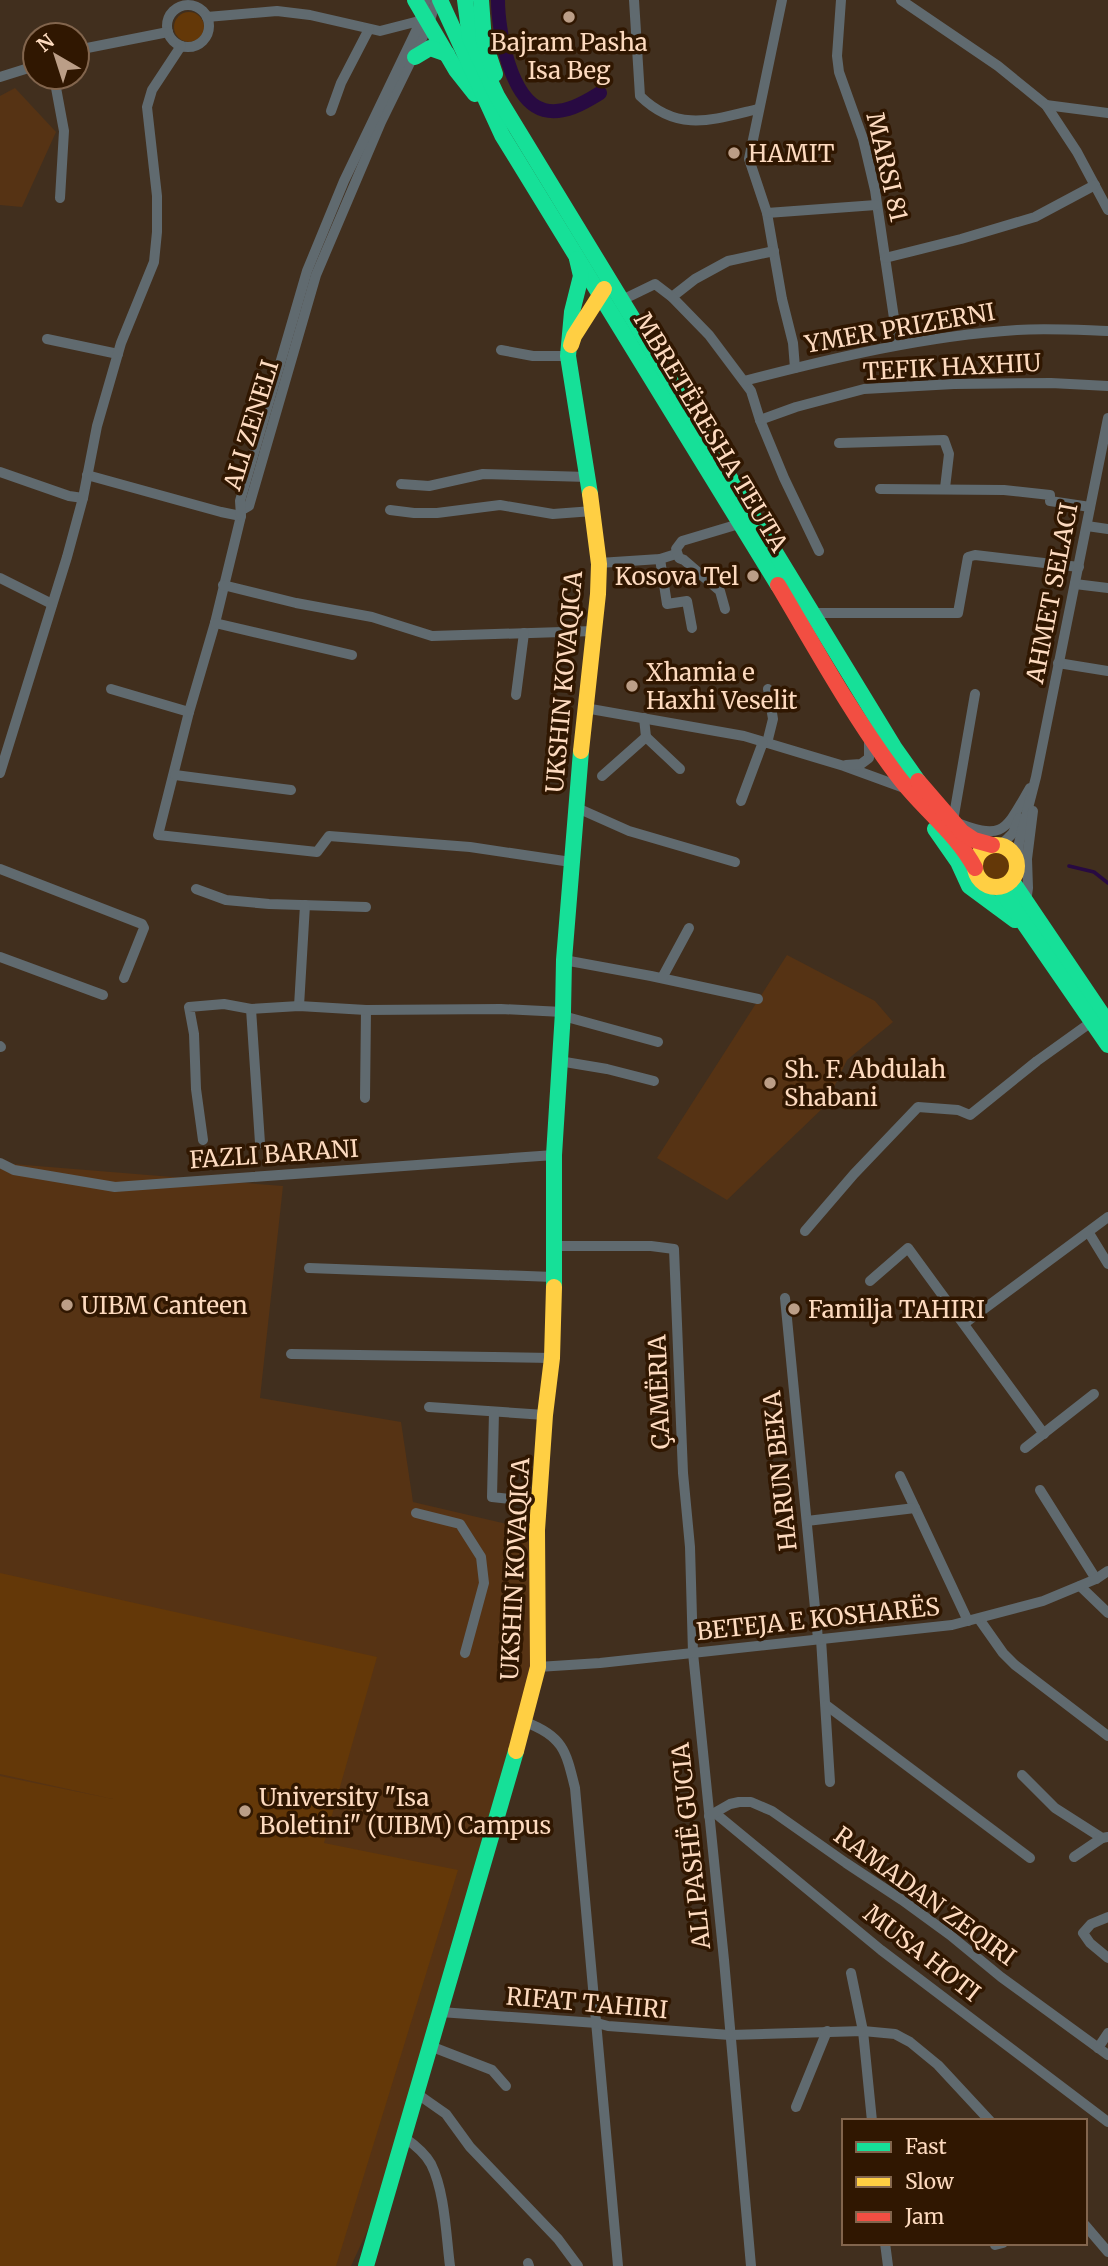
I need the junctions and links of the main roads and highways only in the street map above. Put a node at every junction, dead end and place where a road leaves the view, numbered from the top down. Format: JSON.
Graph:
{"nodes":[{"id":1,"x":438,"y":0,"type":"edge"},
{"id":2,"x":465,"y":0,"type":"edge"},
{"id":3,"x":481,"y":0,"type":"edge"},
{"id":4,"x":422,"y":12,"type":"edge"},
{"id":5,"x":447,"y":54,"type":"junction"},
{"id":6,"x":415,"y":57,"type":"road end"},
{"id":7,"x":489,"y":113,"type":"junction"},
{"id":8,"x":520,"y":131,"type":"junction"},
{"id":9,"x":577,"y":258,"type":"junction"},
{"id":10,"x":605,"y":288,"type":"junction"},
{"id":11,"x":580,"y":328,"type":"junction"},
{"id":12,"x":627,"y":335,"type":"junction"},
{"id":13,"x":571,"y":382,"type":"junction"},
{"id":14,"x":908,"y":790,"type":"junction"},
{"id":15,"x":996,"y":845,"type":"junction"},
{"id":16,"x":975,"y":868,"type":"junction"},
{"id":17,"x":1005,"y":884,"type":"junction"},
{"id":18,"x":1023,"y":925,"type":"junction"},
{"id":19,"x":1101,"y":1020,"type":"edge"},
{"id":20,"x":1108,"y":1045,"type":"edge"},
{"id":21,"x":365,"y":2264,"type":"edge"}],
"edges":[{"from":1,"to":7,"type":"main road","name":"MBRETËRESHA TEUTA"},
{"from":2,"to":8,"type":"main road","name":"MBRETËRESHA TEUTA"},
{"from":3,"to":8,"type":"main road"},
{"from":4,"to":5,"type":"main road"},
{"from":5,"to":6,"type":"main road"},
{"from":5,"to":7,"type":"main road"},
{"from":7,"to":9,"type":"main road","name":"MBRETËRESHA TEUTA"},
{"from":8,"to":10,"type":"main road","name":"MBRETËRESHA TEUTA"},
{"from":9,"to":10,"type":"main road","name":"MBRETËRESHA TEUTA"},
{"from":9,"to":13,"type":"main road","name":"UKSHIN KOVAQICA"},
{"from":10,"to":11,"type":"main road","name":"UKSHIN KOVAQICA"},
{"from":10,"to":12,"type":"main road","name":"MBRETËRESHA TEUTA"},
{"from":10,"to":15,"type":"main road","name":"MBRETËRESHA TEUTA"},
{"from":11,"to":12,"type":"main road"},
{"from":11,"to":13,"type":"main road","name":"UKSHIN KOVAQICA"},
{"from":12,"to":14,"type":"main road","name":"MBRETËRESHA TEUTA"},
{"from":13,"to":21,"type":"main road","name":"UKSHIN KOVAQICA"},
{"from":14,"to":16,"type":"main road","name":"MBRETËRESHA TEUTA"},
{"from":14,"to":18,"type":"main road"},
{"from":15,"to":16,"type":"main road"},
{"from":15,"to":17,"type":"main road"},
{"from":16,"to":17,"type":"main road"},
{"from":17,"to":18,"type":"main road"},
{"from":17,"to":19,"type":"main road"},
{"from":18,"to":19,"type":"main road"},
{"from":19,"to":20,"type":"main road"}]}
